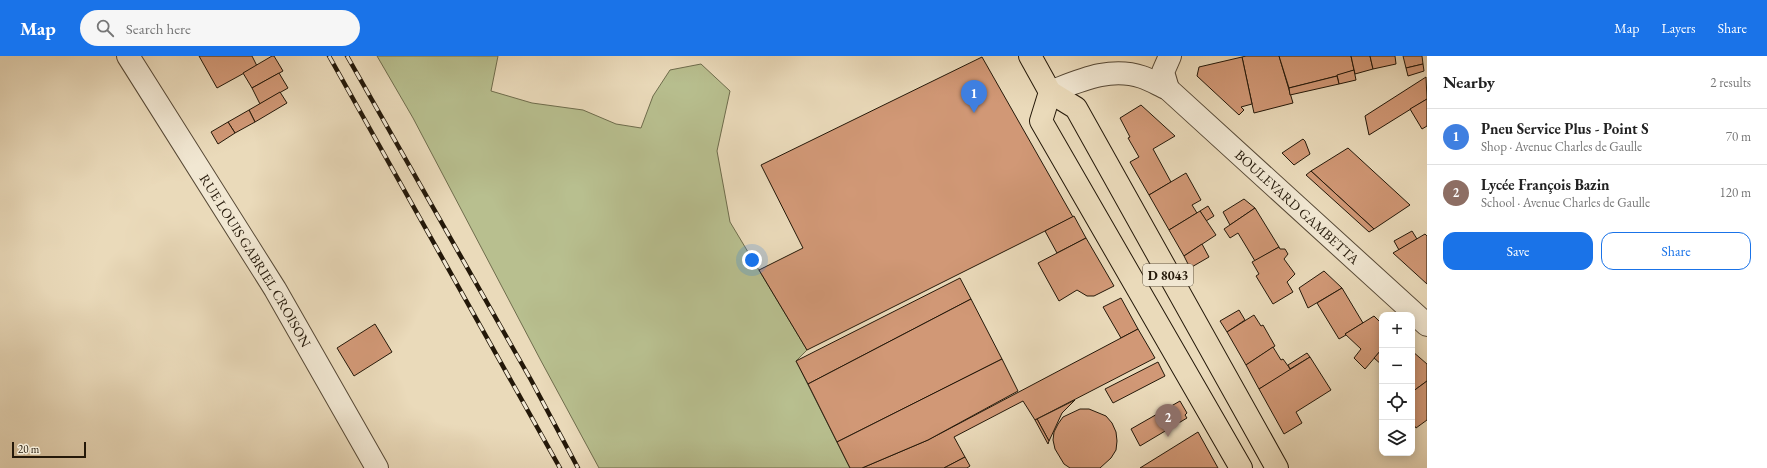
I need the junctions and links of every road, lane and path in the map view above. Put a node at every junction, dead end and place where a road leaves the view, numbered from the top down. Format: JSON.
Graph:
{"nodes":[{"id":1,"x":128,"y":56,"type":"edge"},
{"id":2,"x":1170,"y":56,"type":"edge"},
{"id":3,"x":1035,"y":57,"type":"edge"},
{"id":4,"x":1168,"y":89,"type":"junction"},
{"id":5,"x":1050,"y":92,"type":"junction"},
{"id":6,"x":1427,"y":325,"type":"edge"},
{"id":7,"x":1227,"y":380,"type":"junction"},
{"id":8,"x":1199,"y":395,"type":"junction"},
{"id":9,"x":376,"y":468,"type":"edge"},
{"id":10,"x":1241,"y":468,"type":"edge"},
{"id":11,"x":1277,"y":468,"type":"edge"}],
"edges":[{"from":1,"to":9,"type":"street","name":"RUE LOUIS GABRIEL CROISON"},
{"from":2,"to":4,"type":"street"},
{"from":3,"to":5,"type":"main road"},
{"from":4,"to":5,"type":"street","name":"BOULEVARD GAMBETTA"},
{"from":4,"to":6,"type":"street","name":"BOULEVARD GAMBETTA"},
{"from":5,"to":7,"type":"main road","number":"D 8043"},
{"from":5,"to":8,"type":"main road","number":"D 8043"},
{"from":7,"to":8,"type":"main road"},
{"from":7,"to":11,"type":"main road","number":"D 8043"},
{"from":8,"to":10,"type":"main road","number":"D 8043"}]}
